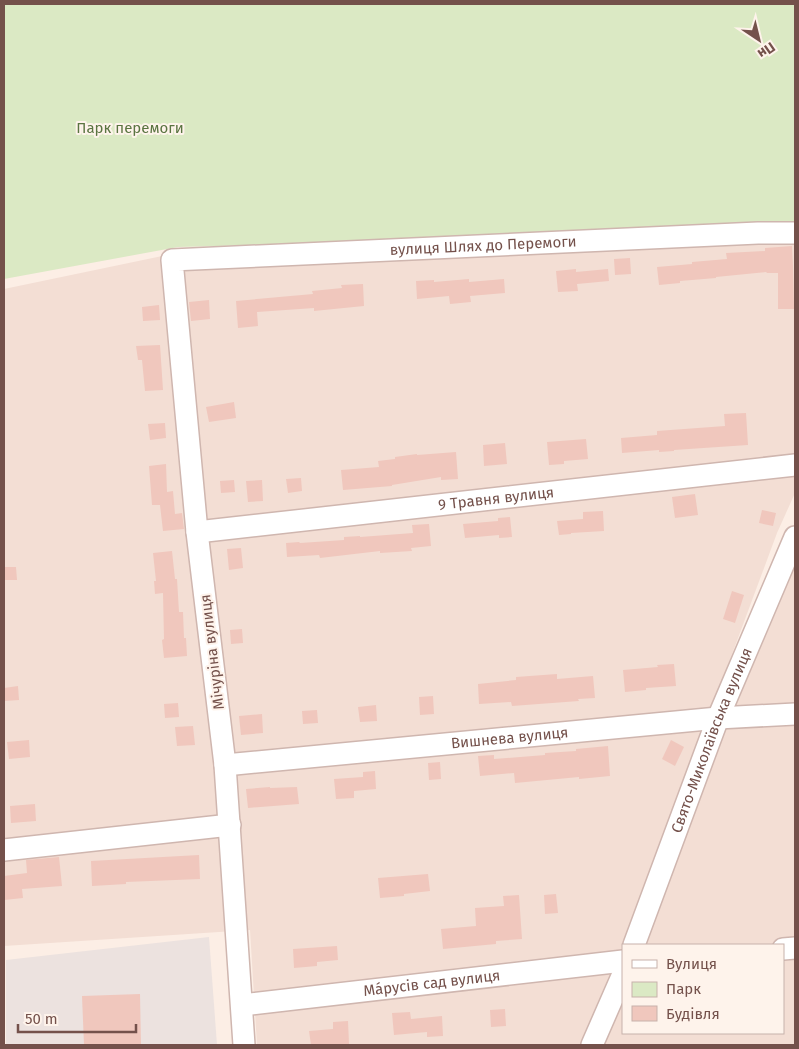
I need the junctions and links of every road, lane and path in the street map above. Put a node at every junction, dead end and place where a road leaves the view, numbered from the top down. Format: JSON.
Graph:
{"nodes":[{"id":1,"x":795,"y":233,"type":"edge"},
{"id":2,"x":172,"y":260,"type":"joint"},
{"id":3,"x":795,"y":465,"type":"edge"},
{"id":4,"x":198,"y":532,"type":"junction"},
{"id":5,"x":795,"y":537,"type":"edge"},
{"id":6,"x":795,"y":714,"type":"edge"},
{"id":7,"x":718,"y":718,"type":"junction"},
{"id":8,"x":225,"y":765,"type":"junction"},
{"id":9,"x":230,"y":825,"type":"junction"},
{"id":10,"x":4,"y":850,"type":"edge"},
{"id":11,"x":634,"y":944,"type":"edge"},
{"id":12,"x":622,"y":962,"type":"edge"},
{"id":13,"x":622,"y":976,"type":"edge"},
{"id":14,"x":242,"y":1005,"type":"junction"},
{"id":15,"x":244,"y":1045,"type":"edge"},
{"id":16,"x":592,"y":1045,"type":"edge"}],
"edges":[{"from":1,"to":2,"type":"street","name":"вулиця Шлях до Перемоги"},
{"from":2,"to":4,"type":"street","name":"Мічуріна вулиця"},
{"from":3,"to":4,"type":"street","name":"9 Травня вулиця"},
{"from":4,"to":8,"type":"street","name":"Мічуріна вулиця"},
{"from":5,"to":7,"type":"street","name":"Свято-Миколаївська вулиця"},
{"from":6,"to":7,"type":"street","name":"Вишнева вулиця"},
{"from":7,"to":8,"type":"street","name":"Вишнева вулиця"},
{"from":7,"to":11,"type":"street","name":"Свято-Миколаївська вулиця"},
{"from":8,"to":9,"type":"street","name":"Мічуріна вулиця"},
{"from":9,"to":10,"type":"street"},
{"from":9,"to":14,"type":"street","name":"Мічуріна вулиця"},
{"from":12,"to":14,"type":"street","name":"Мáрусів сад вулиця"},
{"from":13,"to":16,"type":"street"},
{"from":14,"to":15,"type":"street","name":"Мічуріна вулиця"}]}
